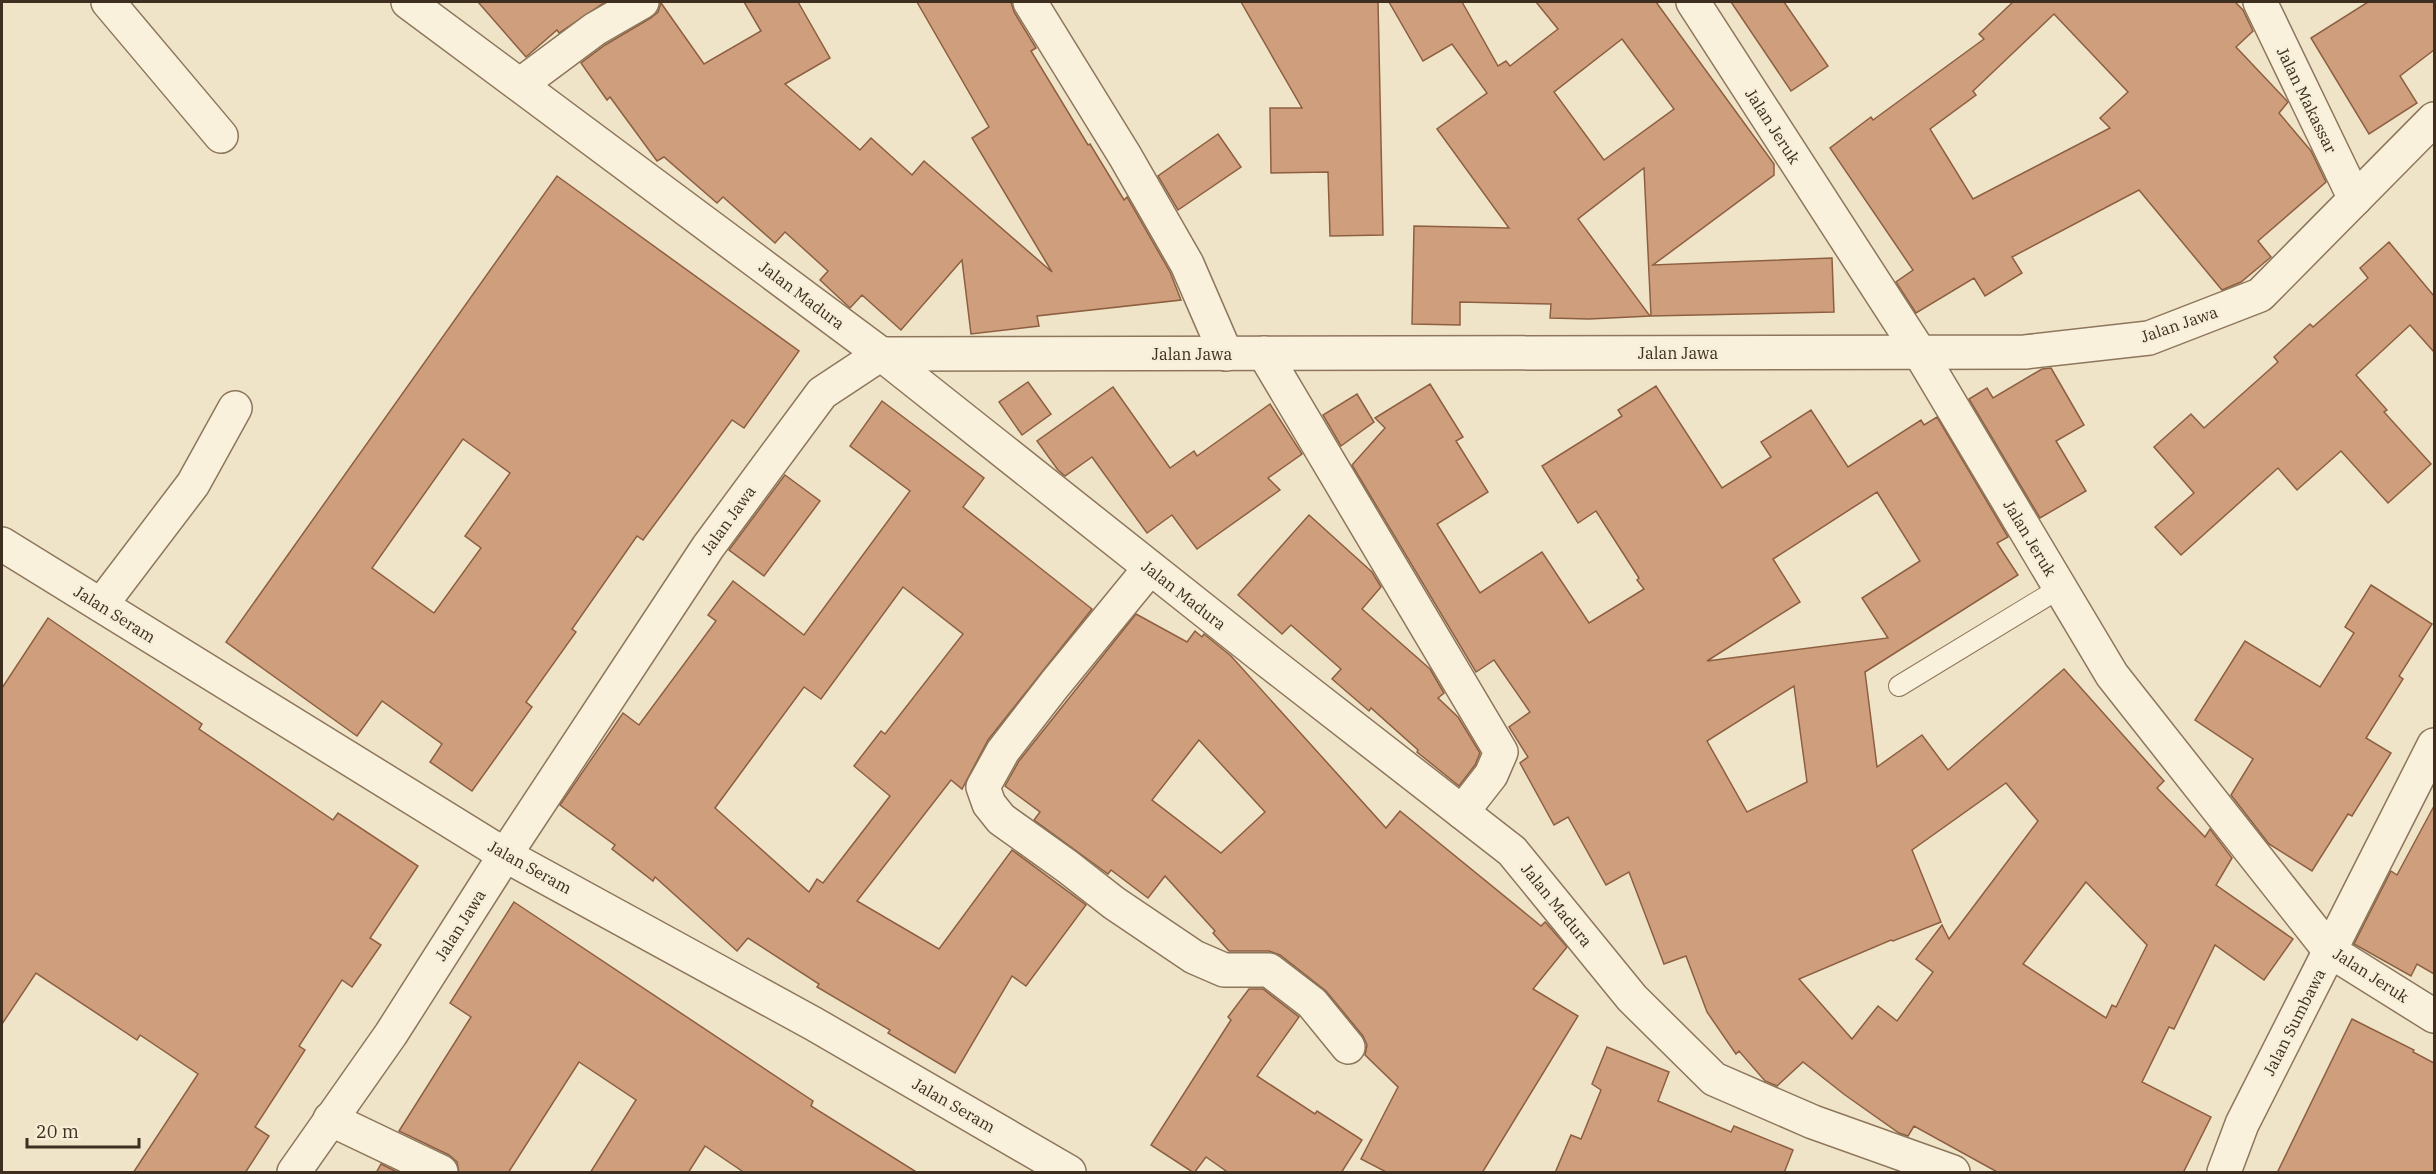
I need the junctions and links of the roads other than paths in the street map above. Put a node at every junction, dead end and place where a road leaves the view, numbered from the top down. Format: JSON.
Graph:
{"nodes":[{"id":1,"x":108,"y":2,"type":"edge"},
{"id":2,"x":408,"y":2,"type":"edge"},
{"id":3,"x":642,"y":2,"type":"edge"},
{"id":4,"x":1030,"y":2,"type":"edge"},
{"id":5,"x":1693,"y":2,"type":"edge"},
{"id":6,"x":2260,"y":2,"type":"edge"},
{"id":7,"x":521,"y":84,"type":"junction"},
{"id":8,"x":2434,"y":119,"type":"edge"},
{"id":9,"x":221,"y":136,"type":"dead end"},
{"id":10,"x":2355,"y":199,"type":"junction"},
{"id":11,"x":1264,"y":353,"type":"junction"},
{"id":12,"x":1920,"y":353,"type":"junction"},
{"id":13,"x":881,"y":354,"type":"junction"},
{"id":14,"x":1226,"y":354,"type":"junction"},
{"id":15,"x":235,"y":408,"type":"dead end"},
{"id":16,"x":2,"y":544,"type":"edge"},
{"id":17,"x":1150,"y":568,"type":"junction"},
{"id":18,"x":2060,"y":588,"type":"junction"},
{"id":19,"x":102,"y":605,"type":"junction"},
{"id":20,"x":1899,"y":686,"type":"dead end"},
{"id":21,"x":2434,"y":745,"type":"edge"},
{"id":22,"x":1462,"y":812,"type":"junction"},
{"id":23,"x":505,"y":855,"type":"junction"},
{"id":24,"x":2331,"y":951,"type":"junction"},
{"id":25,"x":2434,"y":1016,"type":"edge"},
{"id":26,"x":1348,"y":1047,"type":"dead end"},
{"id":27,"x":330,"y":1119,"type":"junction"},
{"id":28,"x":294,"y":1173,"type":"edge"},
{"id":29,"x":441,"y":1173,"type":"edge"},
{"id":30,"x":1069,"y":1173,"type":"edge"},
{"id":31,"x":1953,"y":1173,"type":"edge"},
{"id":32,"x":2224,"y":1173,"type":"edge"}],
"edges":[{"from":1,"to":9,"type":"street"},
{"from":2,"to":7,"type":"street","name":"Jalan Madura"},
{"from":3,"to":7,"type":"street"},
{"from":4,"to":14,"type":"street"},
{"from":5,"to":12,"type":"street","name":"Jalan Jeruk"},
{"from":6,"to":10,"type":"street","name":"Jalan Makassar"},
{"from":7,"to":13,"type":"street","name":"Jalan Madura"},
{"from":8,"to":10,"type":"street","name":"Jalan Jawa"},
{"from":10,"to":12,"type":"street","name":"Jalan Jawa"},
{"from":11,"to":12,"type":"street","name":"Jalan Jawa"},
{"from":11,"to":14,"type":"street","name":"Jalan Jawa"},
{"from":11,"to":22,"type":"street"},
{"from":12,"to":18,"type":"street","name":"Jalan Jeruk"},
{"from":13,"to":14,"type":"street","name":"Jalan Jawa"},
{"from":13,"to":17,"type":"street","name":"Jalan Madura"},
{"from":13,"to":23,"type":"street","name":"Jalan Jawa"},
{"from":15,"to":19,"type":"street"},
{"from":16,"to":19,"type":"street","name":"Jalan Seram"},
{"from":17,"to":22,"type":"street","name":"Jalan Madura"},
{"from":17,"to":26,"type":"street"},
{"from":18,"to":20,"type":"lane"},
{"from":18,"to":24,"type":"street","name":"Jalan Jeruk"},
{"from":19,"to":23,"type":"street","name":"Jalan Seram"},
{"from":21,"to":24,"type":"street","name":"Jalan Sumbawa"},
{"from":22,"to":31,"type":"street","name":"Jalan Madura"},
{"from":23,"to":27,"type":"street","name":"Jalan Jawa"},
{"from":23,"to":30,"type":"street","name":"Jalan Seram"},
{"from":24,"to":25,"type":"street","name":"Jalan Jeruk"},
{"from":24,"to":32,"type":"street","name":"Jalan Sumbawa"},
{"from":27,"to":28,"type":"street","name":"Jalan Jawa"},
{"from":27,"to":29,"type":"street"}]}
